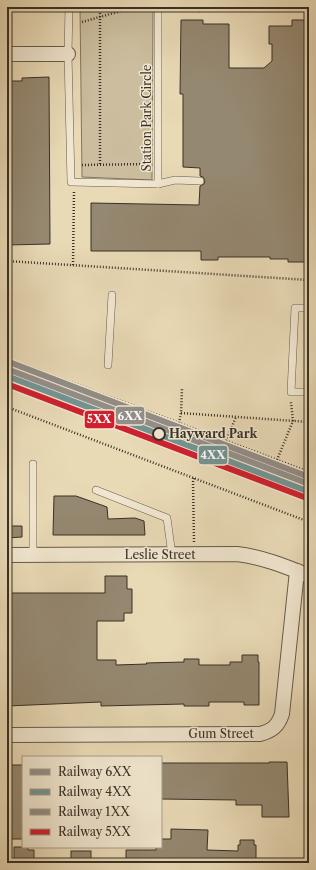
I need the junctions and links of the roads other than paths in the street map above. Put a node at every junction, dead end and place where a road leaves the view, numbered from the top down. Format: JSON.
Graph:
{"nodes":[{"id":1,"x":69,"y":7,"type":"edge"},
{"id":2,"x":158,"y":7,"type":"edge"},
{"id":3,"x":7,"y":54,"type":"edge"},
{"id":4,"x":68,"y":54,"type":"junction"},
{"id":5,"x":200,"y":181,"type":"dead end"},
{"id":6,"x":158,"y":184,"type":"junction"},
{"id":7,"x":112,"y":295,"type":"dead end"},
{"id":8,"x":309,"y":308,"type":"edge"},
{"id":9,"x":108,"y":365,"type":"dead end"},
{"id":10,"x":309,"y":392,"type":"edge"},
{"id":11,"x":33,"y":464,"type":"dead end"},
{"id":12,"x":96,"y":490,"type":"dead end"},
{"id":13,"x":7,"y":555,"type":"edge"},
{"id":14,"x":33,"y":555,"type":"junction"},
{"id":15,"x":172,"y":555,"type":"junction"},
{"id":16,"x":303,"y":573,"type":"edge"},
{"id":17,"x":7,"y":735,"type":"edge"}],
"edges":[{"from":1,"to":4,"type":"lane"},
{"from":2,"to":6,"type":"lane","name":"Station Park Circle"},
{"from":3,"to":4,"type":"street"},
{"from":4,"to":6,"type":"lane","name":"Station Park Circle"},
{"from":5,"to":6,"type":"lane"},
{"from":7,"to":9,"type":"lane"},
{"from":8,"to":10,"type":"lane"},
{"from":11,"to":14,"type":"lane"},
{"from":12,"to":15,"type":"lane"},
{"from":13,"to":14,"type":"street","name":"Leslie Street"},
{"from":14,"to":15,"type":"street","name":"Leslie Street"},
{"from":15,"to":16,"type":"street","name":"Leslie Street"},
{"from":16,"to":17,"type":"street","name":"Gum Street"}]}
